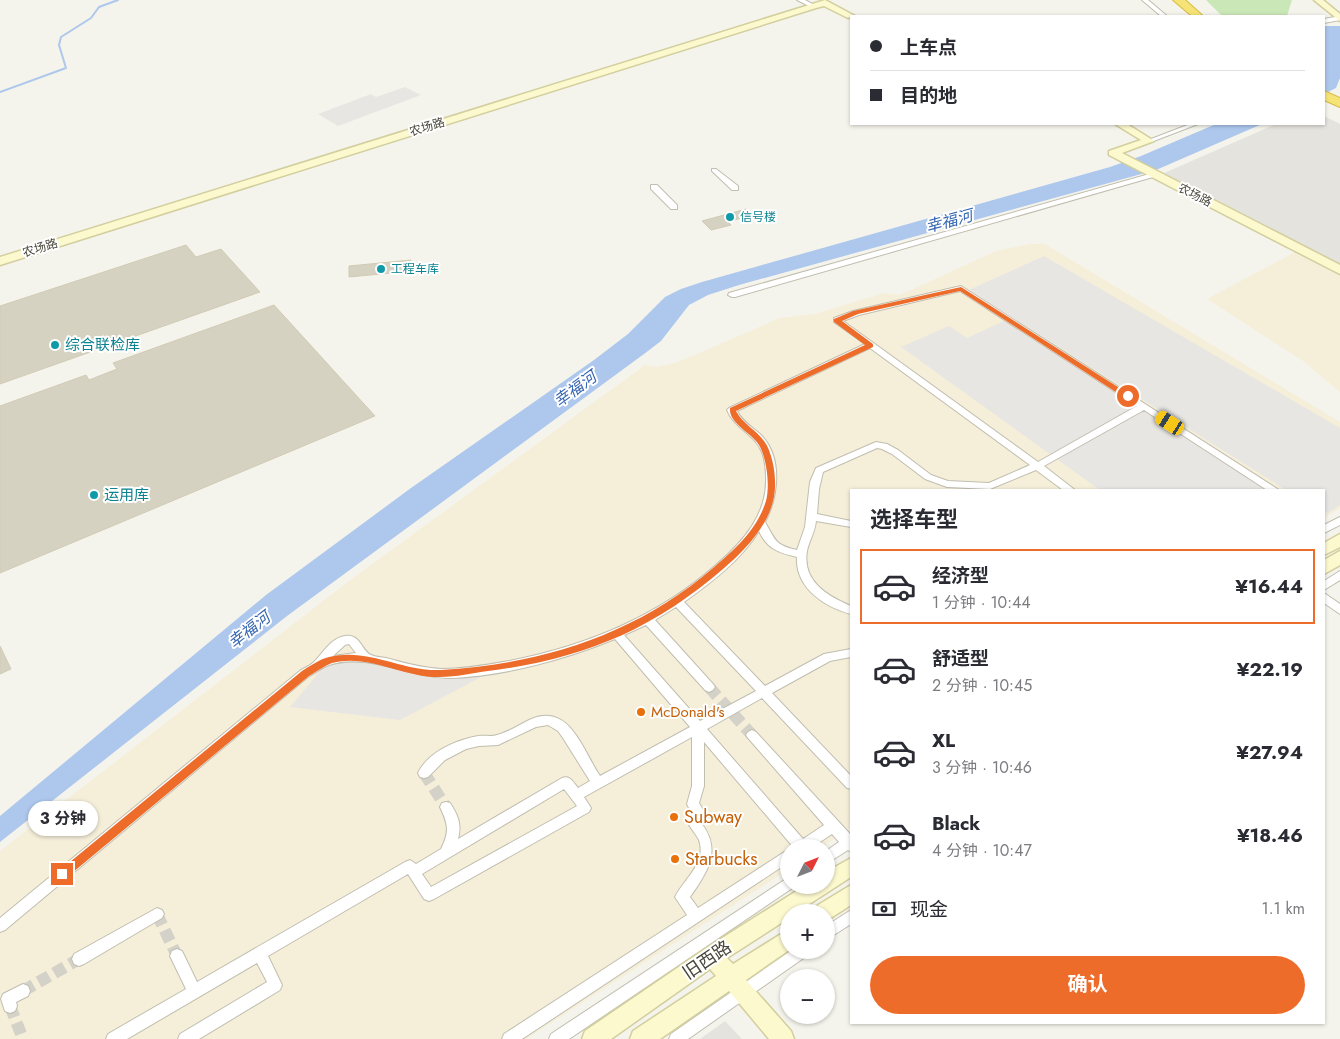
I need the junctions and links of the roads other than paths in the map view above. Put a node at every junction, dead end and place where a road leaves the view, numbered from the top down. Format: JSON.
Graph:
{"nodes":[{"id":1,"x":800,"y":0,"type":"edge"},
{"id":2,"x":1146,"y":0,"type":"edge"},
{"id":3,"x":1168,"y":0,"type":"edge"},
{"id":4,"x":1178,"y":0,"type":"edge"},
{"id":5,"x":1183,"y":0,"type":"edge"},
{"id":6,"x":1318,"y":0,"type":"edge"},
{"id":7,"x":813,"y":6,"type":"junction"},
{"id":8,"x":1163,"y":15,"type":"edge"},
{"id":9,"x":1193,"y":15,"type":"edge"},
{"id":10,"x":850,"y":16,"type":"edge"},
{"id":11,"x":1340,"y":18,"type":"edge"},
{"id":12,"x":1325,"y":21,"type":"edge"},
{"id":13,"x":1325,"y":96,"type":"edge"},
{"id":14,"x":1334,"y":105,"type":"edge"},
{"id":15,"x":1122,"y":125,"type":"edge"},
{"id":16,"x":1191,"y":125,"type":"edge"},
{"id":17,"x":1149,"y":141,"type":"junction"},
{"id":18,"x":714,"y":170,"type":"dead end"},
{"id":19,"x":1154,"y":174,"type":"junction"},
{"id":20,"x":654,"y":187,"type":"dead end"},
{"id":21,"x":735,"y":188,"type":"dead end"},
{"id":22,"x":674,"y":207,"type":"dead end"},
{"id":23,"x":0,"y":261,"type":"edge"},
{"id":24,"x":1340,"y":270,"type":"edge"},
{"id":25,"x":732,"y":295,"type":"dead end"},
{"id":26,"x":870,"y":345,"type":"junction"},
{"id":27,"x":1144,"y":406,"type":"junction"},
{"id":28,"x":1037,"y":466,"type":"junction"},
{"id":29,"x":961,"y":488,"type":"edge"},
{"id":30,"x":1069,"y":489,"type":"edge"},
{"id":31,"x":1272,"y":489,"type":"edge"},
{"id":32,"x":812,"y":517,"type":"junction"},
{"id":33,"x":1340,"y":520,"type":"edge"},
{"id":34,"x":760,"y":523,"type":"junction"},
{"id":35,"x":850,"y":524,"type":"edge"},
{"id":36,"x":1326,"y":526,"type":"edge"},
{"id":37,"x":1340,"y":539,"type":"edge"},
{"id":38,"x":1325,"y":549,"type":"edge"},
{"id":39,"x":802,"y":555,"type":"junction"},
{"id":40,"x":1340,"y":557,"type":"edge"},
{"id":41,"x":1325,"y":567,"type":"edge"},
{"id":42,"x":1340,"y":575,"type":"edge"},
{"id":43,"x":1325,"y":585,"type":"edge"},
{"id":44,"x":1325,"y":599,"type":"edge"},
{"id":45,"x":677,"y":601,"type":"junction"},
{"id":46,"x":850,"y":610,"type":"edge"},
{"id":47,"x":1340,"y":610,"type":"edge"},
{"id":48,"x":648,"y":620,"type":"junction"},
{"id":49,"x":617,"y":634,"type":"junction"},
{"id":50,"x":850,"y":653,"type":"edge"},
{"id":51,"x":368,"y":659,"type":"junction"},
{"id":52,"x":311,"y":670,"type":"junction"},
{"id":53,"x":708,"y":687,"type":"tunnel mouth"},
{"id":54,"x":764,"y":692,"type":"junction"},
{"id":55,"x":698,"y":727,"type":"junction"},
{"id":56,"x":752,"y":736,"type":"tunnel mouth"},
{"id":57,"x":424,"y":773,"type":"dead end"},
{"id":58,"x":598,"y":783,"type":"junction"},
{"id":59,"x":850,"y":783,"type":"edge"},
{"id":60,"x":576,"y":795,"type":"junction"},
{"id":61,"x":446,"y":807,"type":"tunnel mouth"},
{"id":62,"x":833,"y":826,"type":"junction"},
{"id":63,"x":794,"y":839,"type":"edge"},
{"id":64,"x":813,"y":839,"type":"edge"},
{"id":65,"x":850,"y":843,"type":"edge"},
{"id":66,"x":835,"y":852,"type":"edge"},
{"id":67,"x":446,"y":853,"type":"junction"},
{"id":68,"x":780,"y":861,"type":"edge"},
{"id":69,"x":850,"y":868,"type":"edge"},
{"id":70,"x":414,"y":872,"type":"junction"},
{"id":71,"x":835,"y":877,"type":"edge"},
{"id":72,"x":780,"y":889,"type":"edge"},
{"id":73,"x":809,"y":894,"type":"edge"},
{"id":74,"x":850,"y":895,"type":"edge"},
{"id":75,"x":835,"y":905,"type":"edge"},
{"id":76,"x":157,"y":914,"type":"dead end"},
{"id":77,"x":696,"y":916,"type":"junction"},
{"id":78,"x":850,"y":917,"type":"edge"},
{"id":79,"x":0,"y":926,"type":"edge"},
{"id":80,"x":835,"y":928,"type":"edge"},
{"id":81,"x":780,"y":946,"type":"edge"},
{"id":82,"x":260,"y":954,"type":"junction"},
{"id":83,"x":177,"y":956,"type":"tunnel mouth"},
{"id":84,"x":712,"y":956,"type":"junction"},
{"id":85,"x":79,"y":959,"type":"tunnel mouth"},
{"id":86,"x":787,"y":959,"type":"edge"},
{"id":87,"x":736,"y":986,"type":"junction"},
{"id":88,"x":23,"y":990,"type":"tunnel mouth"},
{"id":89,"x":195,"y":992,"type":"junction"},
{"id":90,"x":10,"y":1006,"type":"dead end"},
{"id":91,"x":113,"y":1039,"type":"edge"},
{"id":92,"x":185,"y":1039,"type":"edge"},
{"id":93,"x":509,"y":1039,"type":"edge"},
{"id":94,"x":556,"y":1039,"type":"edge"},
{"id":95,"x":593,"y":1039,"type":"edge"},
{"id":96,"x":642,"y":1039,"type":"edge"},
{"id":97,"x":676,"y":1039,"type":"edge"},
{"id":98,"x":783,"y":1039,"type":"edge"}],
"edges":[{"from":1,"to":7,"type":"street"},
{"from":2,"to":8,"type":"street"},
{"from":3,"to":9,"type":"highway"},
{"from":4,"to":9,"type":"highway"},
{"from":5,"to":9,"type":"highway"},
{"from":6,"to":11,"type":"street"},
{"from":7,"to":10,"type":"street","name":"农场路"},
{"from":7,"to":23,"type":"street","name":"农场路"},
{"from":11,"to":12,"type":"street"},
{"from":13,"to":14,"type":"highway"},
{"from":15,"to":17,"type":"street"},
{"from":16,"to":17,"type":"street"},
{"from":17,"to":19,"type":"street","name":"农场路"},
{"from":18,"to":21,"type":"street"},
{"from":19,"to":24,"type":"street","name":"农场路"},
{"from":19,"to":25,"type":"street"},
{"from":20,"to":22,"type":"street"},
{"from":26,"to":27,"type":"street"},
{"from":26,"to":28,"type":"street"},
{"from":26,"to":34,"type":"street"},
{"from":27,"to":28,"type":"street"},
{"from":27,"to":31,"type":"street"},
{"from":28,"to":29,"type":"street"},
{"from":28,"to":30,"type":"street"},
{"from":29,"to":32,"type":"street"},
{"from":32,"to":35,"type":"street"},
{"from":32,"to":39,"type":"street"},
{"from":33,"to":36,"type":"street"},
{"from":34,"to":39,"type":"street"},
{"from":34,"to":45,"type":"street"},
{"from":37,"to":38,"type":"street"},
{"from":39,"to":46,"type":"street"},
{"from":40,"to":41,"type":"street"},
{"from":42,"to":43,"type":"street"},
{"from":44,"to":47,"type":"street"},
{"from":45,"to":48,"type":"street"},
{"from":45,"to":54,"type":"street"},
{"from":48,"to":49,"type":"street"},
{"from":48,"to":53,"type":"street"},
{"from":49,"to":51,"type":"street"},
{"from":49,"to":55,"type":"street"},
{"from":50,"to":54,"type":"street"},
{"from":51,"to":52,"type":"street"},
{"from":51,"to":52,"type":"street"},
{"from":52,"to":79,"type":"street"},
{"from":54,"to":55,"type":"street"},
{"from":54,"to":59,"type":"street"},
{"from":55,"to":58,"type":"street"},
{"from":55,"to":63,"type":"street"},
{"from":55,"to":77,"type":"street"},
{"from":56,"to":62,"type":"street"},
{"from":57,"to":58,"type":"street"},
{"from":58,"to":60,"type":"street"},
{"from":60,"to":67,"type":"street"},
{"from":60,"to":70,"type":"street"},
{"from":61,"to":67,"type":"street"},
{"from":62,"to":64,"type":"street"},
{"from":62,"to":65,"type":"street"},
{"from":65,"to":66,"type":"street"},
{"from":67,"to":70,"type":"street"},
{"from":68,"to":77,"type":"street"},
{"from":69,"to":71,"type":"street"},
{"from":70,"to":82,"type":"street"},
{"from":72,"to":94,"type":"street"},
{"from":73,"to":84,"type":"street","name":"旧西路"},
{"from":74,"to":75,"type":"street"},
{"from":76,"to":85,"type":"street"},
{"from":77,"to":93,"type":"street"},
{"from":78,"to":80,"type":"street"},
{"from":81,"to":87,"type":"street","name":"旧西路"},
{"from":82,"to":89,"type":"street"},
{"from":82,"to":92,"type":"street"},
{"from":83,"to":89,"type":"street"},
{"from":84,"to":87,"type":"street"},
{"from":84,"to":95,"type":"street","name":"旧西路"},
{"from":86,"to":87,"type":"street"},
{"from":87,"to":96,"type":"street","name":"旧西路"},
{"from":87,"to":97,"type":"street"},
{"from":87,"to":98,"type":"street"},
{"from":88,"to":90,"type":"street"},
{"from":89,"to":91,"type":"street"}]}
